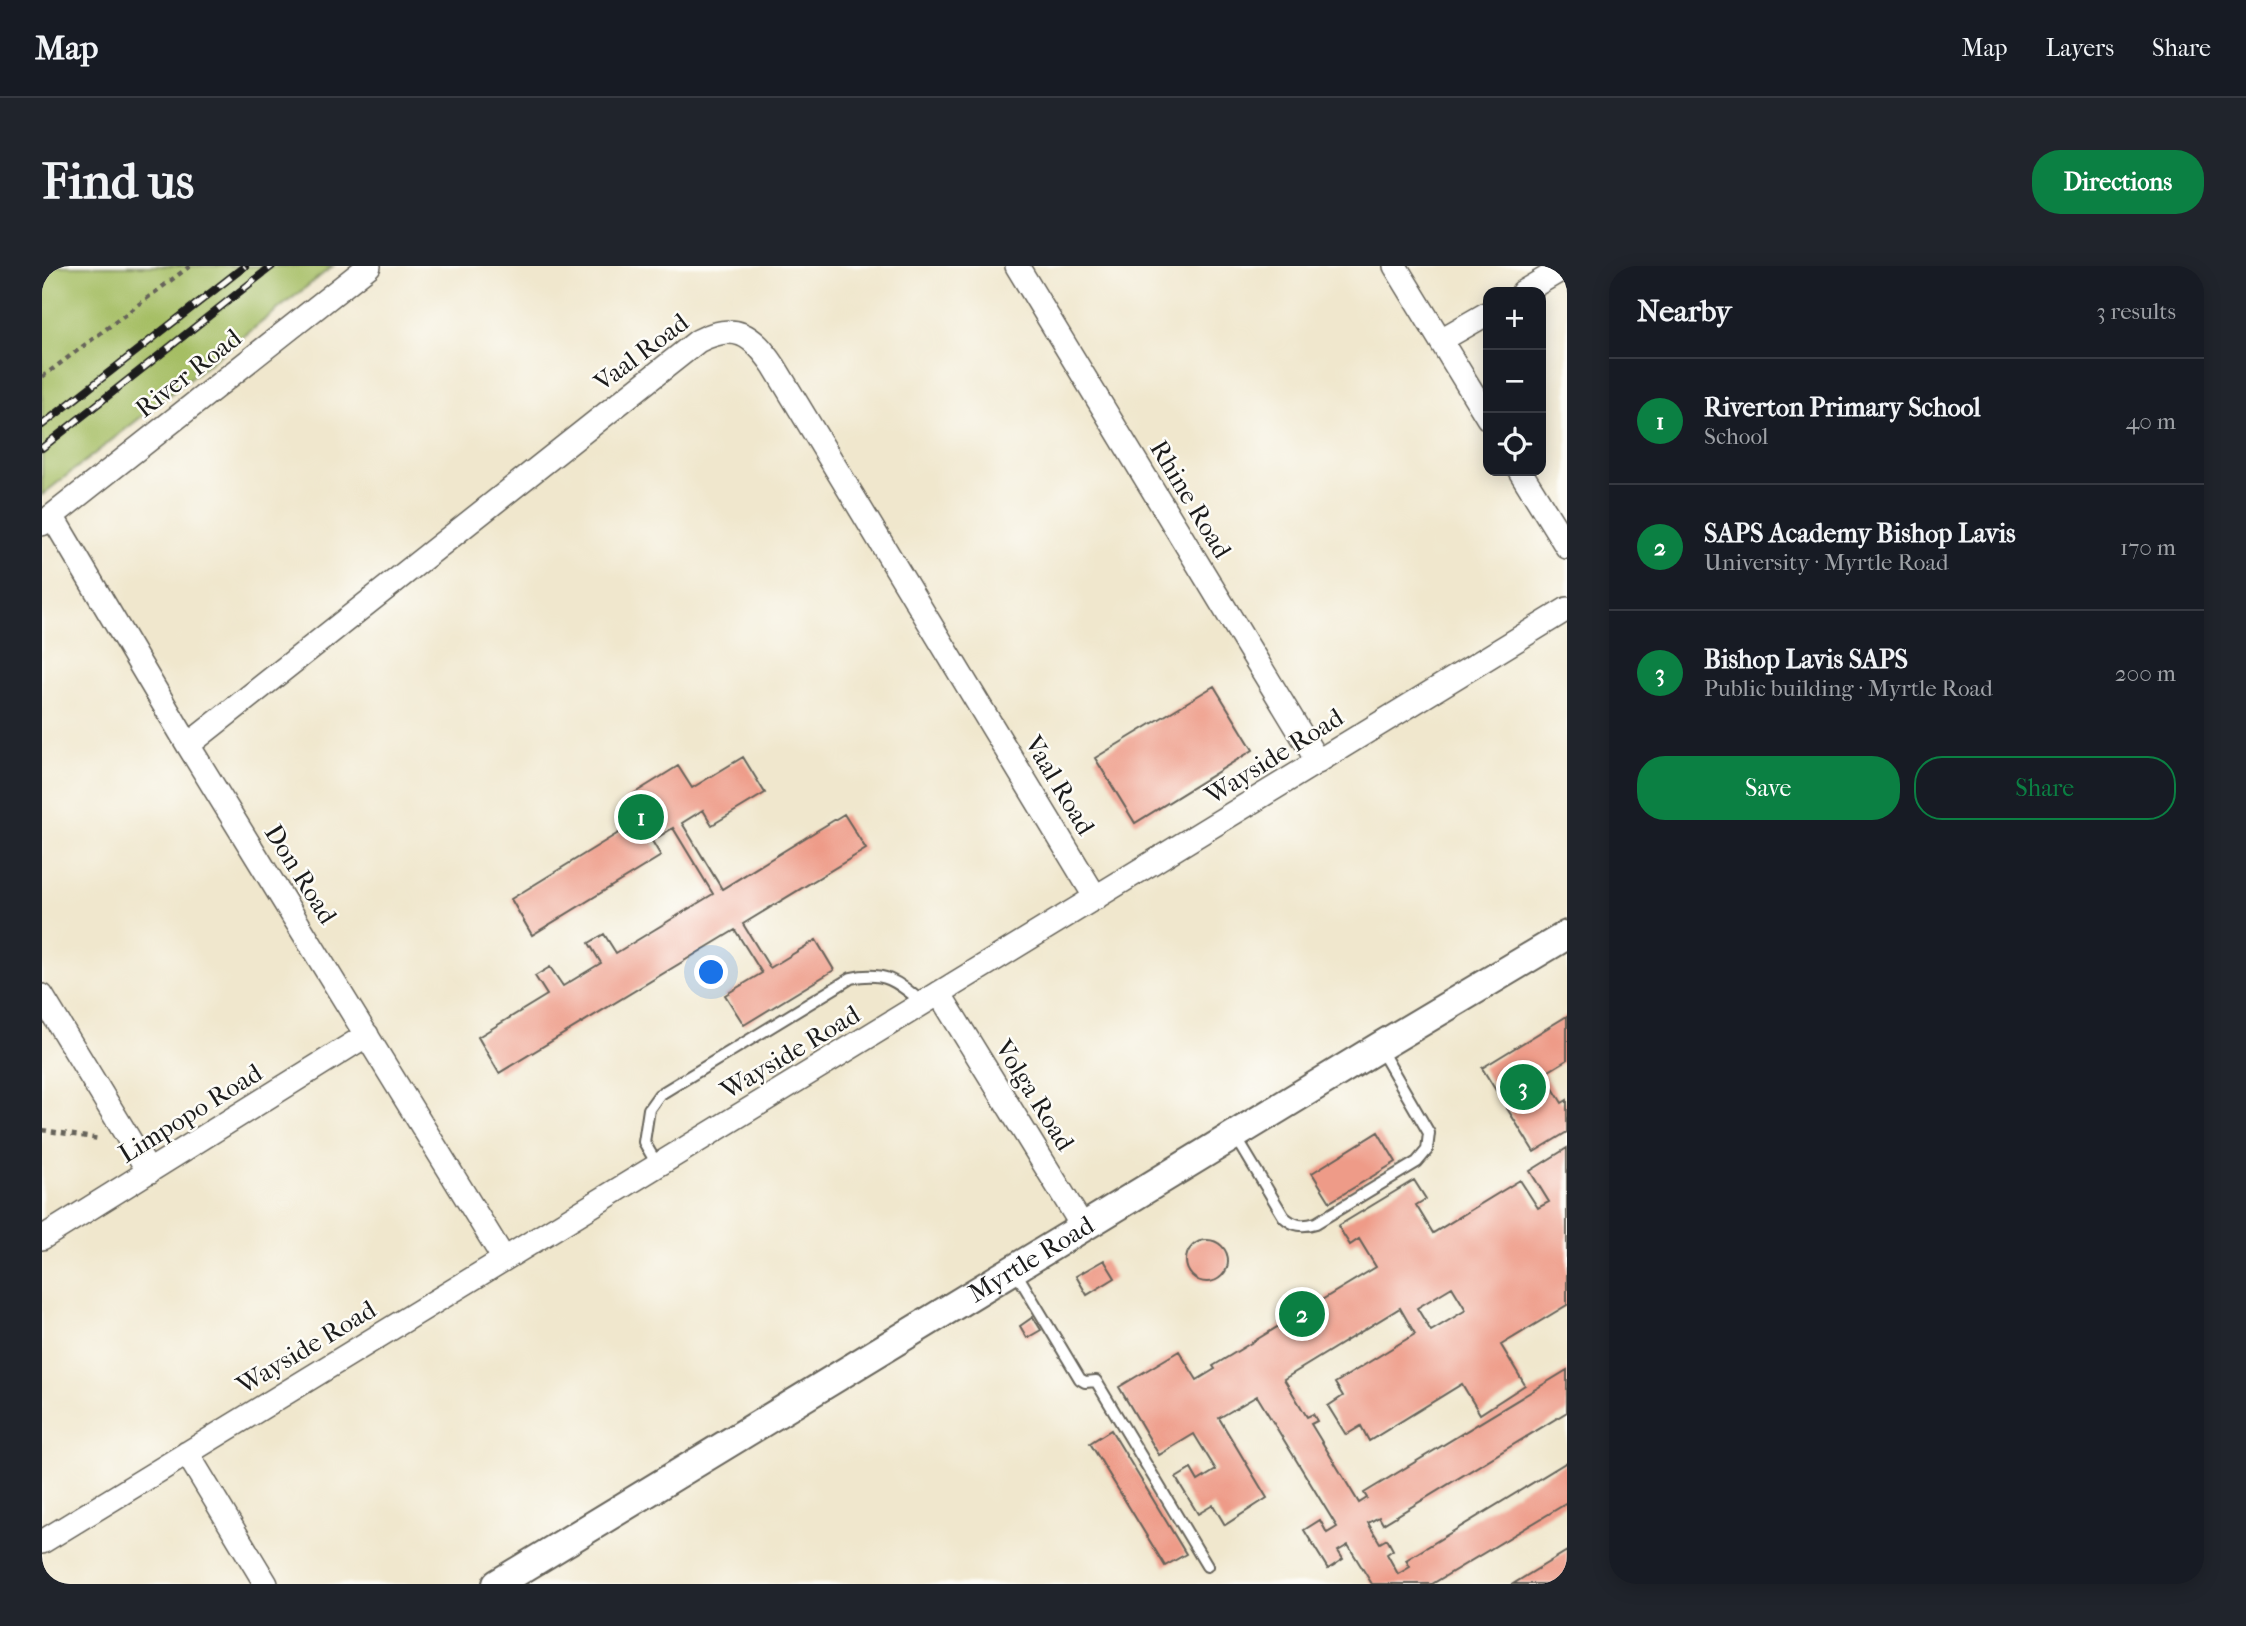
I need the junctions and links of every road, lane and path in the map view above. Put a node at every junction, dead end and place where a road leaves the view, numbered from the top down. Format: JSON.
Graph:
{"nodes":[{"id":1,"x":190,"y":266,"type":"edge"},
{"id":2,"x":369,"y":266,"type":"edge"},
{"id":3,"x":1017,"y":266,"type":"edge"},
{"id":4,"x":1395,"y":266,"type":"edge"},
{"id":5,"x":1567,"y":266,"type":"edge"},
{"id":6,"x":1531,"y":287,"type":"edge"},
{"id":7,"x":1483,"y":316,"type":"edge"},
{"id":8,"x":1441,"y":341,"type":"junction"},
{"id":9,"x":42,"y":377,"type":"edge"},
{"id":10,"x":1485,"y":413,"type":"edge"},
{"id":11,"x":1523,"y":476,"type":"edge"},
{"id":12,"x":47,"y":520,"type":"edge"},
{"id":13,"x":1567,"y":547,"type":"edge"},
{"id":14,"x":1567,"y":609,"type":"edge"},
{"id":15,"x":188,"y":745,"type":"junction"},
{"id":16,"x":1318,"y":762,"type":"junction"},
{"id":17,"x":1096,"y":898,"type":"junction"},
{"id":18,"x":1567,"y":935,"type":"edge"},
{"id":19,"x":42,"y":996,"type":"edge"},
{"id":20,"x":932,"y":999,"type":"junction"},
{"id":21,"x":367,"y":1035,"type":"junction"},
{"id":22,"x":1379,"y":1047,"type":"junction"},
{"id":23,"x":42,"y":1130,"type":"edge"},
{"id":24,"x":1234,"y":1135,"type":"junction"},
{"id":25,"x":128,"y":1138,"type":"junction"},
{"id":26,"x":658,"y":1166,"type":"junction"},
{"id":27,"x":149,"y":1172,"type":"junction"},
{"id":28,"x":1083,"y":1227,"type":"junction"},
{"id":29,"x":42,"y":1238,"type":"edge"},
{"id":30,"x":505,"y":1259,"type":"junction"},
{"id":31,"x":1013,"y":1269,"type":"junction"},
{"id":32,"x":187,"y":1453,"type":"junction"},
{"id":33,"x":42,"y":1542,"type":"edge"},
{"id":34,"x":1207,"y":1566,"type":"dead end"},
{"id":35,"x":266,"y":1584,"type":"edge"},
{"id":36,"x":497,"y":1584,"type":"edge"}],
"edges":[{"from":1,"to":9,"type":"path"},
{"from":2,"to":12,"type":"street","name":"River Road"},
{"from":3,"to":16,"type":"street","name":"Rhine Road"},
{"from":4,"to":8,"type":"street"},
{"from":5,"to":6,"type":"street"},
{"from":7,"to":8,"type":"street"},
{"from":8,"to":10,"type":"street"},
{"from":11,"to":13,"type":"street"},
{"from":12,"to":15,"type":"street","name":"Don Road"},
{"from":14,"to":16,"type":"street","name":"Wayside Road"},
{"from":15,"to":17,"type":"street","name":"Vaal Road"},
{"from":15,"to":21,"type":"street","name":"Don Road"},
{"from":16,"to":17,"type":"street","name":"Wayside Road"},
{"from":17,"to":20,"type":"street","name":"Wayside Road"},
{"from":18,"to":22,"type":"street","name":"Myrtle Road"},
{"from":19,"to":25,"type":"street"},
{"from":20,"to":26,"type":"street","name":"Wayside Road"},
{"from":20,"to":26,"type":"lane"},
{"from":20,"to":28,"type":"street","name":"Volga Road"},
{"from":21,"to":27,"type":"street","name":"Limpopo Road"},
{"from":21,"to":30,"type":"street","name":"Don Road"},
{"from":22,"to":24,"type":"street","name":"Myrtle Road"},
{"from":22,"to":24,"type":"lane"},
{"from":23,"to":25,"type":"path"},
{"from":24,"to":28,"type":"street","name":"Myrtle Road"},
{"from":25,"to":27,"type":"street"},
{"from":26,"to":30,"type":"street","name":"Wayside Road"},
{"from":27,"to":29,"type":"street","name":"Limpopo Road"},
{"from":28,"to":31,"type":"street","name":"Myrtle Road"},
{"from":30,"to":32,"type":"street","name":"Wayside Road"},
{"from":31,"to":34,"type":"lane"},
{"from":31,"to":36,"type":"street","name":"Myrtle Road"},
{"from":32,"to":33,"type":"street","name":"Wayside Road"},
{"from":32,"to":35,"type":"street"}]}
